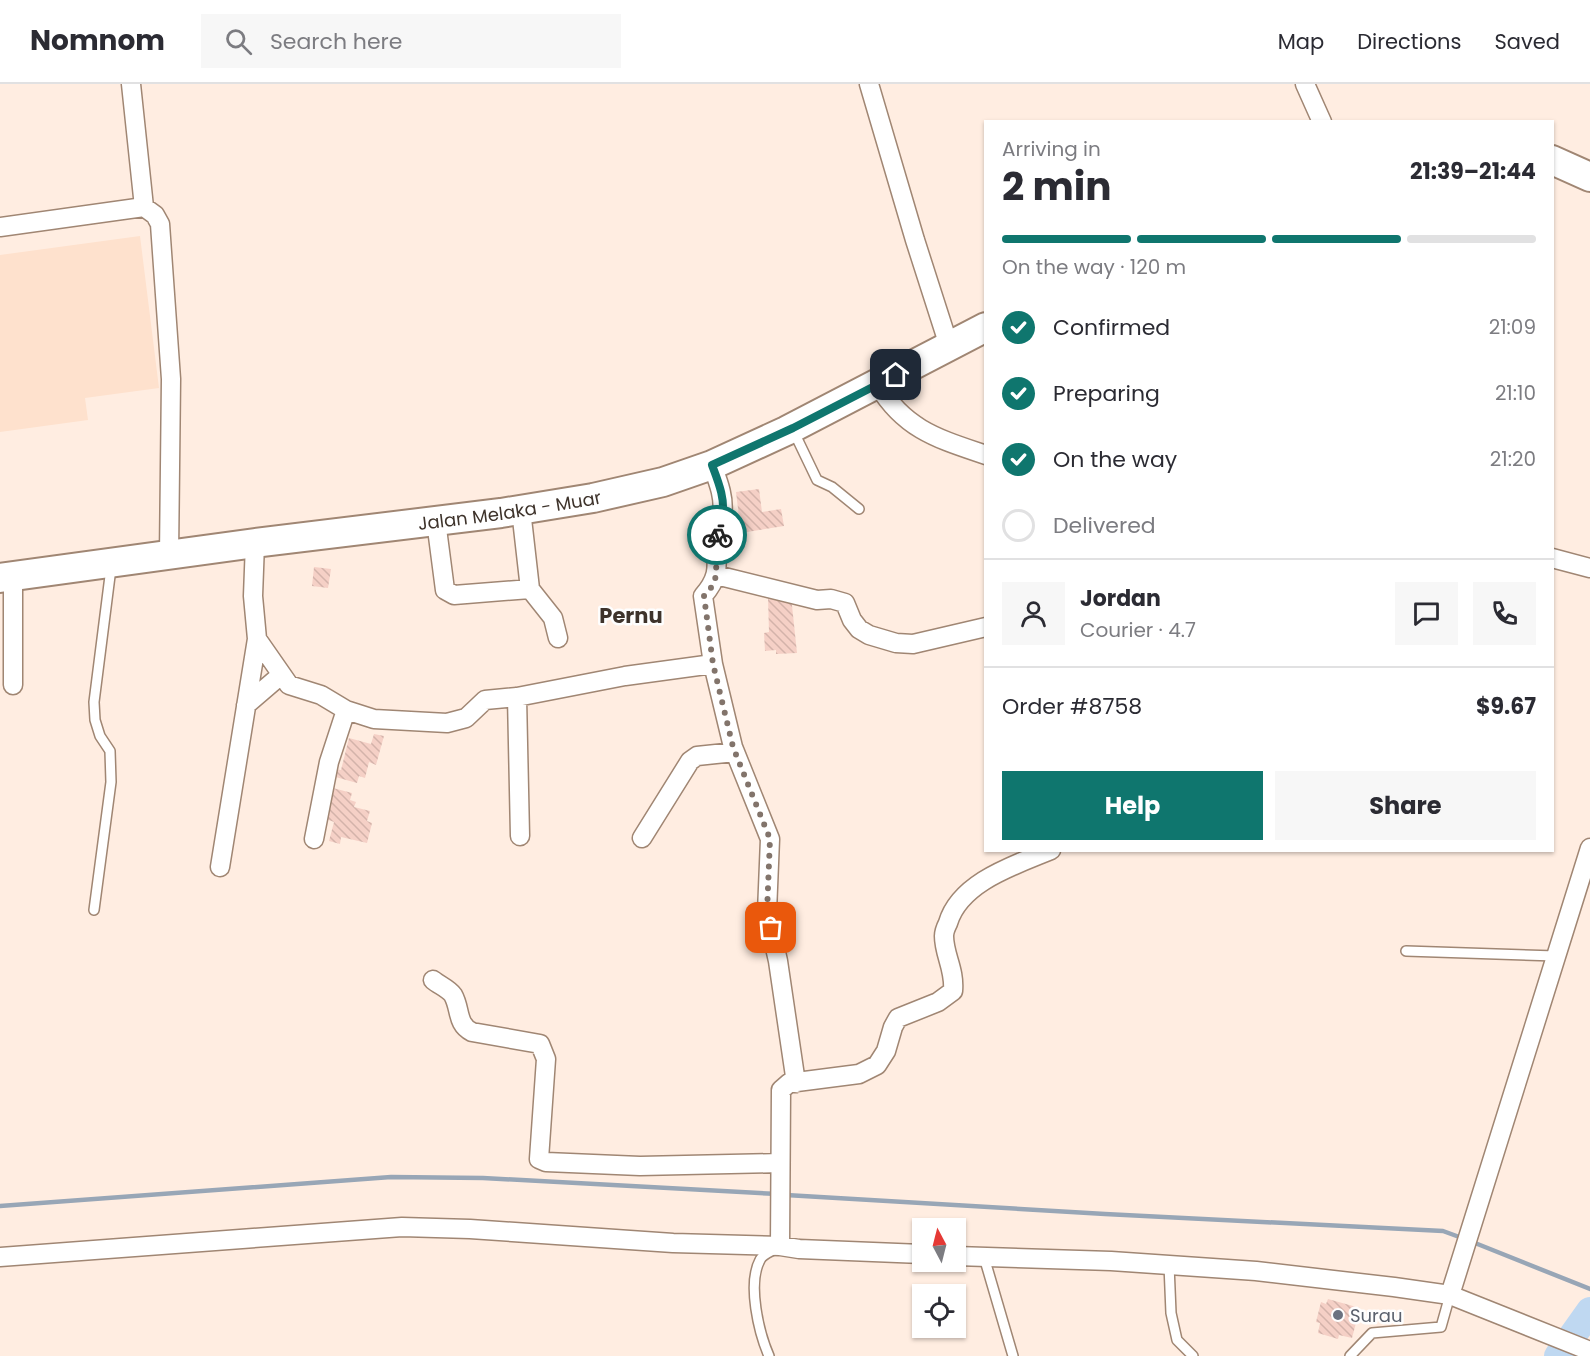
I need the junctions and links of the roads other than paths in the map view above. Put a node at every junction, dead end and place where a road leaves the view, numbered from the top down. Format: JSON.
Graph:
{"nodes":[{"id":1,"x":131,"y":84,"type":"edge"},
{"id":2,"x":868,"y":84,"type":"edge"},
{"id":3,"x":1305,"y":84,"type":"edge"},
{"id":4,"x":1321,"y":120,"type":"edge"},
{"id":5,"x":1554,"y":146,"type":"edge"},
{"id":6,"x":1590,"y":160,"type":"edge"},
{"id":7,"x":1554,"y":161,"type":"edge"},
{"id":8,"x":1590,"y":177,"type":"edge"},
{"id":9,"x":144,"y":207,"type":"junction"},
{"id":10,"x":0,"y":227,"type":"edge"},
{"id":11,"x":984,"y":328,"type":"edge"},
{"id":12,"x":949,"y":346,"type":"junction"},
{"id":13,"x":878,"y":385,"type":"junction"},
{"id":14,"x":796,"y":435,"type":"junction"},
{"id":15,"x":984,"y":454,"type":"edge"},
{"id":16,"x":717,"y":477,"type":"junction"},
{"id":17,"x":859,"y":509,"type":"dead end"},
{"id":18,"x":521,"y":510,"type":"junction"},
{"id":19,"x":436,"y":521,"type":"junction"},
{"id":20,"x":255,"y":543,"type":"junction"},
{"id":21,"x":169,"y":555,"type":"junction"},
{"id":22,"x":1554,"y":559,"type":"edge"},
{"id":23,"x":112,"y":562,"type":"junction"},
{"id":24,"x":1590,"y":568,"type":"edge"},
{"id":25,"x":716,"y":575,"type":"junction"},
{"id":26,"x":7,"y":577,"type":"edge"},
{"id":27,"x":530,"y":590,"type":"junction"},
{"id":28,"x":984,"y":627,"type":"edge"},
{"id":29,"x":558,"y":638,"type":"dead end"},
{"id":30,"x":257,"y":639,"type":"junction"},
{"id":31,"x":713,"y":664,"type":"junction"},
{"id":32,"x":281,"y":675,"type":"junction"},
{"id":33,"x":13,"y":685,"type":"dead end"},
{"id":34,"x":517,"y":697,"type":"junction"},
{"id":35,"x":246,"y":705,"type":"junction"},
{"id":36,"x":346,"y":710,"type":"junction"},
{"id":37,"x":735,"y":752,"type":"junction"},
{"id":38,"x":519,"y":836,"type":"dead end"},
{"id":39,"x":314,"y":838,"type":"dead end"},
{"id":40,"x":642,"y":838,"type":"dead end"},
{"id":41,"x":1590,"y":848,"type":"edge"},
{"id":42,"x":1046,"y":852,"type":"edge"},
{"id":43,"x":220,"y":867,"type":"dead end"},
{"id":44,"x":94,"y":910,"type":"dead end"},
{"id":45,"x":1406,"y":951,"type":"dead end"},
{"id":46,"x":1556,"y":956,"type":"junction"},
{"id":47,"x":433,"y":980,"type":"dead end"},
{"id":48,"x":796,"y":1083,"type":"junction"},
{"id":49,"x":780,"y":1170,"type":"junction"},
{"id":50,"x":780,"y":1246,"type":"junction"},
{"id":51,"x":912,"y":1254,"type":"edge"},
{"id":52,"x":966,"y":1256,"type":"edge"},
{"id":53,"x":0,"y":1257,"type":"edge"},
{"id":54,"x":984,"y":1257,"type":"junction"},
{"id":55,"x":1169,"y":1265,"type":"junction"},
{"id":56,"x":1450,"y":1296,"type":"junction"},
{"id":57,"x":1586,"y":1349,"type":"edge"},
{"id":58,"x":769,"y":1356,"type":"edge"},
{"id":59,"x":1013,"y":1356,"type":"edge"},
{"id":60,"x":1193,"y":1356,"type":"edge"},
{"id":61,"x":1350,"y":1356,"type":"edge"}],
"edges":[{"from":1,"to":9,"type":"street"},
{"from":2,"to":12,"type":"street"},
{"from":3,"to":4,"type":"street"},
{"from":5,"to":6,"type":"main road"},
{"from":7,"to":8,"type":"main road"},
{"from":9,"to":10,"type":"street"},
{"from":9,"to":21,"type":"street"},
{"from":11,"to":12,"type":"main road","name":"Jalan Melaka - Muar"},
{"from":12,"to":13,"type":"main road","name":"Jalan Melaka - Muar"},
{"from":13,"to":14,"type":"main road","name":"Jalan Melaka - Muar"},
{"from":13,"to":15,"type":"street"},
{"from":14,"to":16,"type":"main road","name":"Jalan Melaka - Muar"},
{"from":14,"to":17,"type":"lane"},
{"from":16,"to":18,"type":"main road","name":"Jalan Melaka - Muar"},
{"from":16,"to":25,"type":"street"},
{"from":18,"to":19,"type":"main road","name":"Jalan Melaka - Muar"},
{"from":18,"to":27,"type":"street"},
{"from":19,"to":20,"type":"main road","name":"Jalan Melaka - Muar"},
{"from":19,"to":27,"type":"street"},
{"from":20,"to":21,"type":"main road","name":"Jalan Melaka - Muar"},
{"from":20,"to":30,"type":"street"},
{"from":21,"to":23,"type":"main road","name":"Jalan Melaka - Muar"},
{"from":22,"to":24,"type":"street"},
{"from":23,"to":26,"type":"main road","name":"Jalan Melaka - Muar"},
{"from":23,"to":44,"type":"lane"},
{"from":25,"to":28,"type":"street"},
{"from":25,"to":31,"type":"street"},
{"from":26,"to":33,"type":"street"},
{"from":27,"to":29,"type":"street"},
{"from":30,"to":32,"type":"street"},
{"from":30,"to":35,"type":"street"},
{"from":31,"to":34,"type":"street"},
{"from":31,"to":37,"type":"street"},
{"from":32,"to":35,"type":"street"},
{"from":32,"to":36,"type":"street"},
{"from":34,"to":36,"type":"street"},
{"from":34,"to":38,"type":"street"},
{"from":35,"to":43,"type":"street"},
{"from":36,"to":39,"type":"street"},
{"from":37,"to":40,"type":"street"},
{"from":37,"to":48,"type":"street"},
{"from":41,"to":46,"type":"street"},
{"from":42,"to":48,"type":"street"},
{"from":45,"to":46,"type":"lane"},
{"from":46,"to":56,"type":"street"},
{"from":47,"to":49,"type":"street"},
{"from":48,"to":49,"type":"street"},
{"from":49,"to":50,"type":"street"},
{"from":50,"to":51,"type":"street"},
{"from":50,"to":53,"type":"street"},
{"from":50,"to":58,"type":"lane"},
{"from":52,"to":54,"type":"street"},
{"from":54,"to":55,"type":"street"},
{"from":54,"to":59,"type":"lane"},
{"from":55,"to":56,"type":"street"},
{"from":55,"to":60,"type":"lane"},
{"from":56,"to":57,"type":"street"},
{"from":56,"to":61,"type":"lane"}]}
